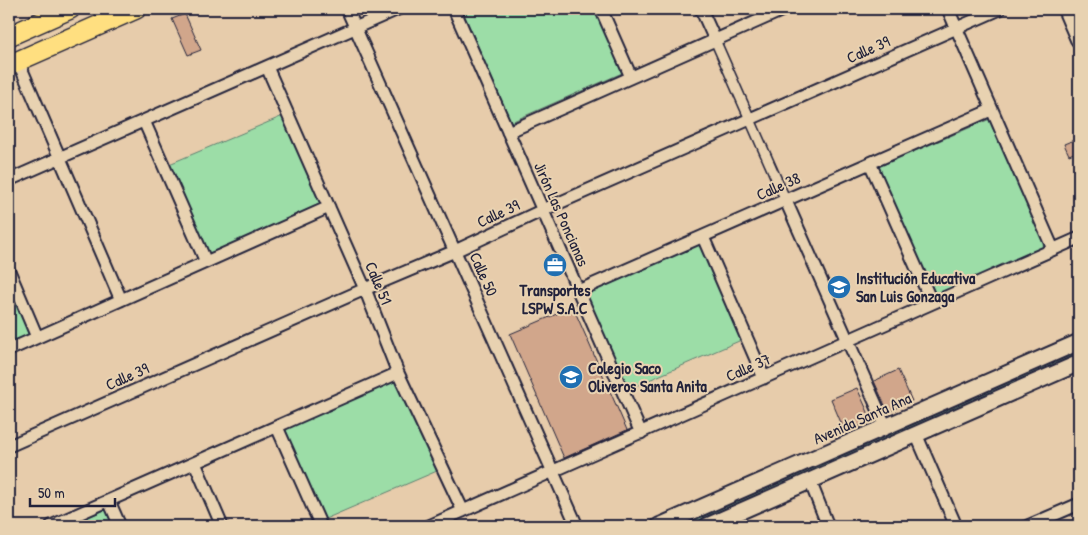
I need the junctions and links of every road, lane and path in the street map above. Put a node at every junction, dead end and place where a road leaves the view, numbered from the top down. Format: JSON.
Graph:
{"nodes":[{"id":1,"x":70,"y":9,"type":"edge"},
{"id":2,"x":136,"y":9,"type":"edge"},
{"id":3,"x":347,"y":9,"type":"edge"},
{"id":4,"x":398,"y":9,"type":"edge"},
{"id":5,"x":454,"y":9,"type":"edge"},
{"id":6,"x":602,"y":9,"type":"edge"},
{"id":7,"x":701,"y":9,"type":"edge"},
{"id":8,"x":785,"y":9,"type":"edge"},
{"id":9,"x":948,"y":9,"type":"edge"},
{"id":10,"x":1000,"y":9,"type":"edge"},
{"id":11,"x":1066,"y":9,"type":"edge"},
{"id":12,"x":113,"y":13,"type":"edge"},
{"id":13,"x":356,"y":28,"type":"junction"},
{"id":14,"x":956,"y":28,"type":"junction"},
{"id":15,"x":9,"y":36,"type":"edge"},
{"id":16,"x":1079,"y":39,"type":"edge"},
{"id":17,"x":715,"y":40,"type":"junction"},
{"id":18,"x":13,"y":63,"type":"edge"},
{"id":19,"x":267,"y":67,"type":"junction"},
{"id":20,"x":631,"y":77,"type":"junction"},
{"id":21,"x":991,"y":110,"type":"junction"},
{"id":22,"x":750,"y":119,"type":"junction"},
{"id":23,"x":144,"y":121,"type":"junction"},
{"id":24,"x":508,"y":132,"type":"junction"},
{"id":25,"x":59,"y":158,"type":"junction"},
{"id":26,"x":870,"y":163,"type":"junction"},
{"id":27,"x":9,"y":180,"type":"edge"},
{"id":28,"x":786,"y":201,"type":"junction"},
{"id":29,"x":329,"y":207,"type":"junction"},
{"id":30,"x":543,"y":210,"type":"junction"},
{"id":31,"x":703,"y":237,"type":"junction"},
{"id":32,"x":1079,"y":238,"type":"edge"},
{"id":33,"x":1053,"y":250,"type":"junction"},
{"id":34,"x":455,"y":251,"type":"junction"},
{"id":35,"x":206,"y":262,"type":"junction"},
{"id":36,"x":9,"y":271,"type":"edge"},
{"id":37,"x":365,"y":289,"type":"junction"},
{"id":38,"x":578,"y":291,"type":"junction"},
{"id":39,"x":121,"y":300,"type":"junction"},
{"id":40,"x":932,"y":303,"type":"junction"},
{"id":41,"x":38,"y":337,"type":"junction"},
{"id":42,"x":848,"y":340,"type":"junction"},
{"id":43,"x":1079,"y":342,"type":"edge"},
{"id":44,"x":9,"y":350,"type":"edge"},
{"id":45,"x":1079,"y":363,"type":"edge"},
{"id":46,"x":398,"y":373,"type":"junction"},
{"id":47,"x":764,"y":378,"type":"junction"},
{"id":48,"x":277,"y":427,"type":"junction"},
{"id":49,"x":886,"y":427,"type":"junction"},
{"id":50,"x":641,"y":433,"type":"junction"},
{"id":51,"x":916,"y":434,"type":"junction"},
{"id":52,"x":9,"y":446,"type":"edge"},
{"id":53,"x":195,"y":463,"type":"junction"},
{"id":54,"x":553,"y":471,"type":"junction"},
{"id":55,"x":810,"y":481,"type":"junction"},
{"id":56,"x":109,"y":501,"type":"junction"},
{"id":57,"x":1079,"y":504,"type":"edge"},
{"id":58,"x":463,"y":511,"type":"junction"},
{"id":59,"x":51,"y":526,"type":"edge"},
{"id":60,"x":120,"y":526,"type":"edge"},
{"id":61,"x":222,"y":526,"type":"edge"},
{"id":62,"x":321,"y":526,"type":"edge"},
{"id":63,"x":430,"y":526,"type":"edge"},
{"id":64,"x":577,"y":526,"type":"edge"},
{"id":65,"x":659,"y":526,"type":"edge"},
{"id":66,"x":708,"y":526,"type":"edge"},
{"id":67,"x":828,"y":526,"type":"edge"},
{"id":68,"x":956,"y":526,"type":"edge"},
{"id":69,"x":1028,"y":526,"type":"edge"}],
"edges":[{"from":1,"to":15,"type":"main road"},
{"from":2,"to":12,"type":"main road"},
{"from":3,"to":13,"type":"street","name":"Calle 50"},
{"from":4,"to":13,"type":"street"},
{"from":5,"to":24,"type":"street","name":"Jirón Las Poncianas"},
{"from":6,"to":20,"type":"street"},
{"from":7,"to":17,"type":"street"},
{"from":8,"to":17,"type":"street"},
{"from":9,"to":14,"type":"street"},
{"from":10,"to":14,"type":"street","name":"Calle 39"},
{"from":11,"to":16,"type":"main road"},
{"from":12,"to":18,"type":"main road"},
{"from":13,"to":19,"type":"street"},
{"from":13,"to":34,"type":"street","name":"Calle 50"},
{"from":14,"to":21,"type":"street"},
{"from":14,"to":22,"type":"street","name":"Calle 39"},
{"from":17,"to":20,"type":"street"},
{"from":17,"to":22,"type":"street"},
{"from":18,"to":25,"type":"street"},
{"from":19,"to":23,"type":"street"},
{"from":19,"to":29,"type":"street","name":"Calle 51"},
{"from":20,"to":24,"type":"street"},
{"from":21,"to":26,"type":"street","name":"Calle 38"},
{"from":21,"to":33,"type":"street"},
{"from":22,"to":28,"type":"street"},
{"from":22,"to":30,"type":"street","name":"Calle 39"},
{"from":23,"to":25,"type":"street"},
{"from":23,"to":35,"type":"street"},
{"from":24,"to":30,"type":"street","name":"Jirón Las Poncianas"},
{"from":25,"to":27,"type":"street"},
{"from":25,"to":39,"type":"street"},
{"from":26,"to":28,"type":"street","name":"Calle 38"},
{"from":26,"to":40,"type":"street"},
{"from":28,"to":31,"type":"street","name":"Calle 38"},
{"from":28,"to":42,"type":"street"},
{"from":29,"to":35,"type":"street"},
{"from":29,"to":37,"type":"street","name":"Calle 51"},
{"from":30,"to":34,"type":"street","name":"Calle 39"},
{"from":30,"to":38,"type":"street","name":"Jirón Las Poncianas"},
{"from":31,"to":38,"type":"street","name":"Calle 38"},
{"from":31,"to":47,"type":"street"},
{"from":32,"to":33,"type":"street","name":"Calle 37"},
{"from":33,"to":40,"type":"street","name":"Calle 37"},
{"from":34,"to":37,"type":"street","name":"Calle 39"},
{"from":34,"to":54,"type":"street","name":"Calle 50"},
{"from":35,"to":39,"type":"street"},
{"from":36,"to":41,"type":"street"},
{"from":37,"to":46,"type":"street","name":"Calle 51"},
{"from":37,"to":52,"type":"street","name":"Calle 39"},
{"from":38,"to":50,"type":"street","name":"Jirón Las Poncianas"},
{"from":39,"to":41,"type":"street"},
{"from":40,"to":42,"type":"street","name":"Calle 37"},
{"from":41,"to":44,"type":"street"},
{"from":42,"to":47,"type":"street","name":"Calle 37"},
{"from":42,"to":49,"type":"street"},
{"from":43,"to":49,"type":"street","name":"Avenida Santa Ana"},
{"from":45,"to":51,"type":"street"},
{"from":46,"to":48,"type":"street"},
{"from":46,"to":58,"type":"street","name":"Calle 51"},
{"from":47,"to":50,"type":"street","name":"Calle 37"},
{"from":48,"to":53,"type":"street"},
{"from":48,"to":62,"type":"street"},
{"from":49,"to":65,"type":"street","name":"Avenida Santa Ana"},
{"from":50,"to":54,"type":"street","name":"Calle 37"},
{"from":51,"to":55,"type":"street"},
{"from":51,"to":68,"type":"street"},
{"from":53,"to":56,"type":"street"},
{"from":53,"to":61,"type":"street"},
{"from":54,"to":58,"type":"street","name":"Calle 37"},
{"from":54,"to":64,"type":"street","name":"Calle 50"},
{"from":55,"to":66,"type":"street"},
{"from":55,"to":67,"type":"street"},
{"from":56,"to":59,"type":"street"},
{"from":56,"to":60,"type":"street"},
{"from":57,"to":69,"type":"street"},
{"from":58,"to":63,"type":"street","name":"Calle 37"}]}
